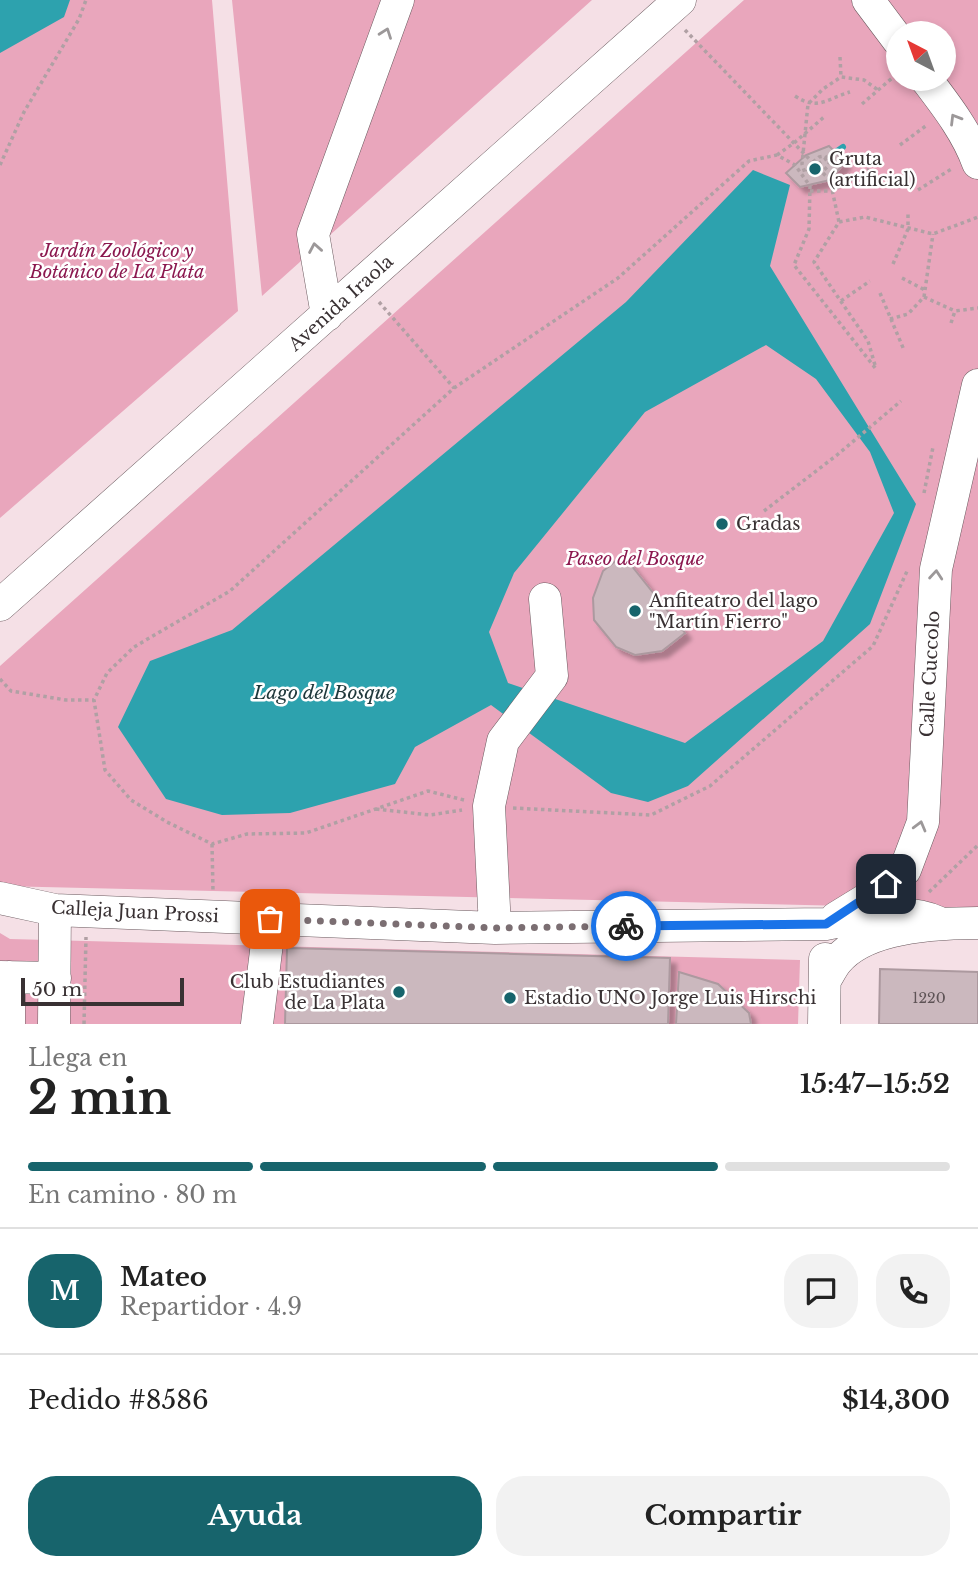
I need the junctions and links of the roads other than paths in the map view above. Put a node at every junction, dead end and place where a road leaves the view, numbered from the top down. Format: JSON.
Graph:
{"nodes":[{"id":1,"x":398,"y":0,"type":"edge"},
{"id":2,"x":868,"y":0,"type":"edge"},
{"id":3,"x":674,"y":6,"type":"edge"},
{"id":4,"x":886,"y":24,"type":"edge"},
{"id":5,"x":935,"y":91,"type":"edge"},
{"id":6,"x":976,"y":158,"type":"edge"},
{"id":7,"x":327,"y":315,"type":"junction"},
{"id":8,"x":978,"y":385,"type":"edge"},
{"id":9,"x":545,"y":599,"type":"dead end"},
{"id":10,"x":0,"y":605,"type":"edge"},
{"id":11,"x":0,"y":898,"type":"edge"},
{"id":12,"x":55,"y":910,"type":"junction"},
{"id":13,"x":270,"y":919,"type":"junction"},
{"id":14,"x":940,"y":923,"type":"junction"},
{"id":15,"x":978,"y":923,"type":"edge"},
{"id":16,"x":826,"y":924,"type":"junction"},
{"id":17,"x":495,"y":928,"type":"junction"},
{"id":18,"x":5,"y":977,"type":"edge"},
{"id":19,"x":55,"y":978,"type":"junction"},
{"id":20,"x":825,"y":980,"type":"junction"},
{"id":21,"x":9,"y":1024,"type":"edge"},
{"id":22,"x":54,"y":1024,"type":"edge"},
{"id":23,"x":257,"y":1024,"type":"edge"},
{"id":24,"x":824,"y":1024,"type":"edge"}],
"edges":[{"from":7,"to":1,"type":"street","one_way":true},
{"from":2,"to":4,"type":"street"},
{"from":3,"to":7,"type":"street","name":"Avenida Iraola"},
{"from":6,"to":5,"type":"street","one_way":true},
{"from":7,"to":10,"type":"street","name":"Avenida Iraola"},
{"from":16,"to":8,"type":"street","name":"Calle Cuccolo","one_way":true},
{"from":9,"to":17,"type":"street"},
{"from":11,"to":12,"type":"street","name":"Calleja Juan Prossi"},
{"from":12,"to":13,"type":"street","name":"Calleja Juan Prossi"},
{"from":12,"to":19,"type":"street"},
{"from":13,"to":17,"type":"street","name":"Calleja Juan Prossi"},
{"from":13,"to":23,"type":"street"},
{"from":14,"to":15,"type":"street","name":"Calleja Juan Prossi"},
{"from":14,"to":16,"type":"street","name":"Calleja Juan Prossi"},
{"from":14,"to":20,"type":"street","name":"Calleja Juan Prossi"},
{"from":16,"to":17,"type":"street","name":"Calleja Juan Prossi"},
{"from":16,"to":20,"type":"street"},
{"from":18,"to":19,"type":"street"},
{"from":18,"to":21,"type":"street"},
{"from":19,"to":22,"type":"street"},
{"from":20,"to":24,"type":"street"}]}
